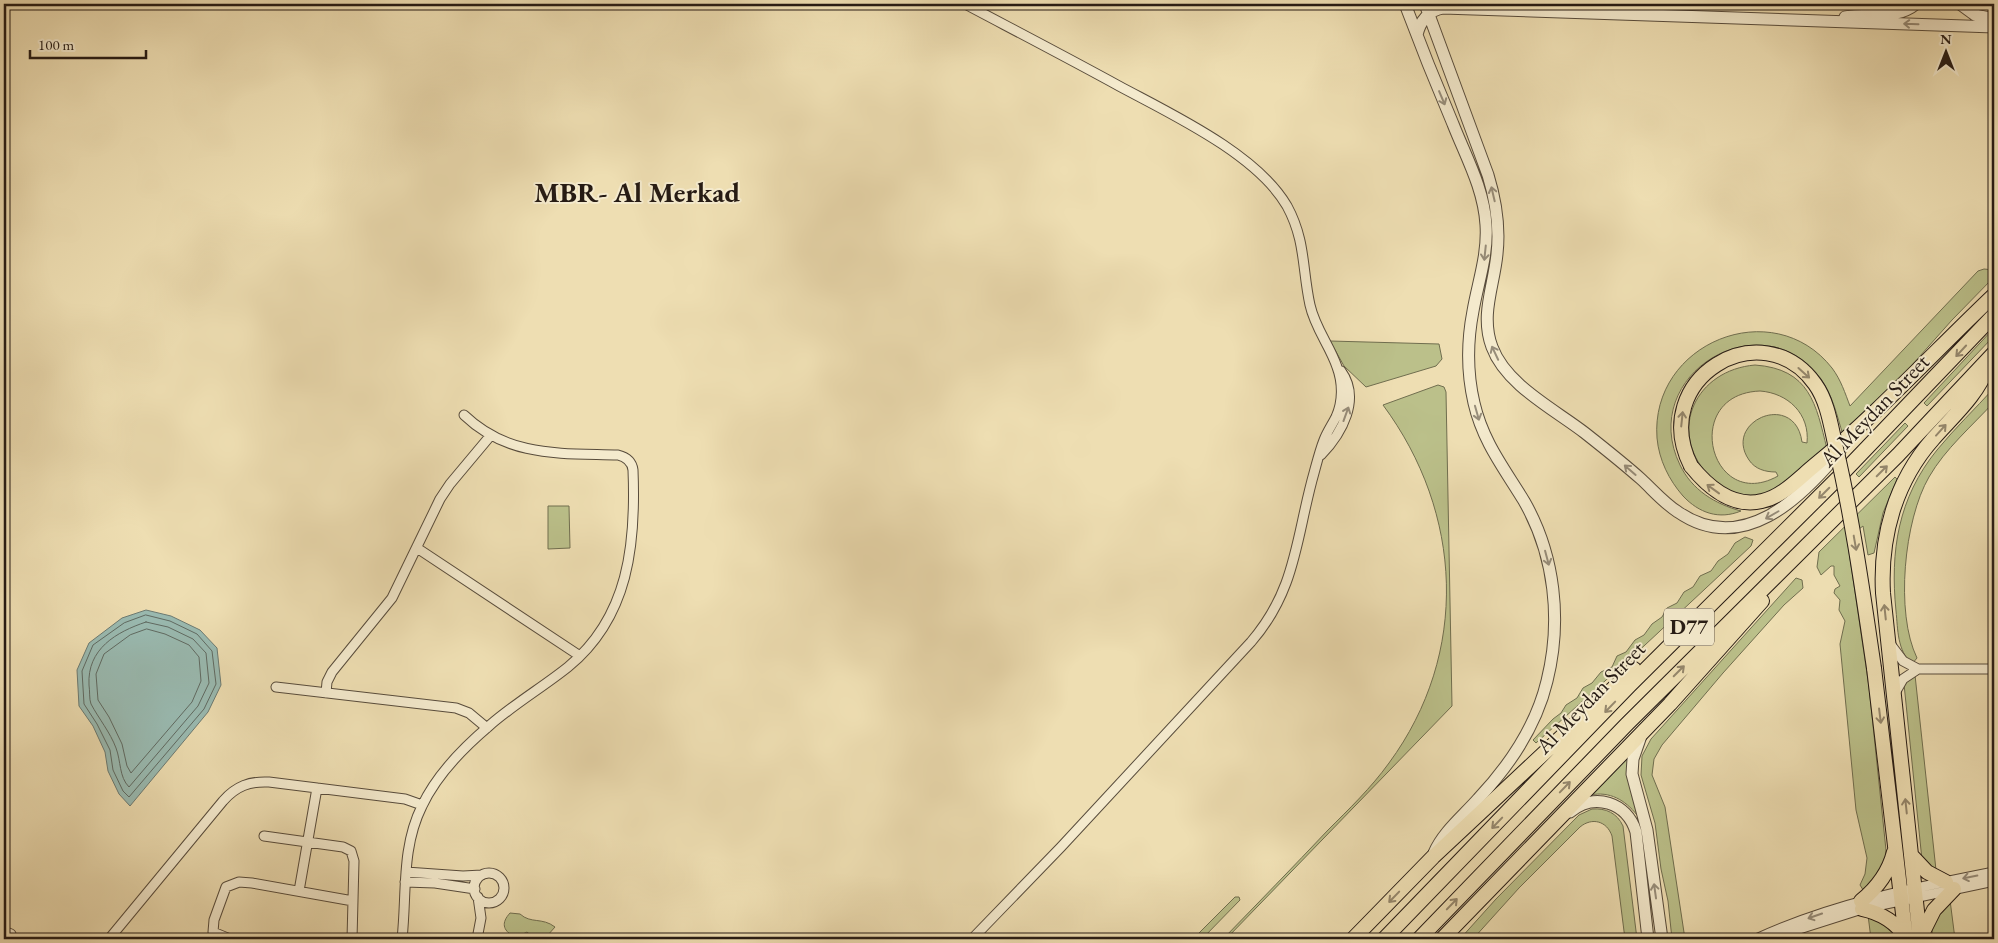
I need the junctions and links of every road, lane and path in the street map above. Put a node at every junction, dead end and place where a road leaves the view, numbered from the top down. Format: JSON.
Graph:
{"nodes":[{"id":1,"x":965,"y":4,"type":"edge"},
{"id":2,"x":1405,"y":4,"type":"edge"},
{"id":3,"x":1485,"y":4,"type":"edge"},
{"id":4,"x":1916,"y":4,"type":"edge"},
{"id":5,"x":1960,"y":4,"type":"edge"},
{"id":6,"x":1424,"y":7,"type":"edge"},
{"id":7,"x":1507,"y":10,"type":"junction"},
{"id":8,"x":1994,"y":19,"type":"edge"},
{"id":9,"x":1830,"y":22,"type":"junction"},
{"id":10,"x":1994,"y":27,"type":"edge"},
{"id":11,"x":1416,"y":35,"type":"junction"},
{"id":12,"x":1994,"y":295,"type":"edge"},
{"id":13,"x":1994,"y":315,"type":"edge"},
{"id":14,"x":1993,"y":355,"type":"edge"},
{"id":15,"x":464,"y":415,"type":"dead end"},
{"id":16,"x":1855,"y":432,"type":"junction"},
{"id":17,"x":491,"y":435,"type":"junction"},
{"id":18,"x":1828,"y":525,"type":"junction"},
{"id":19,"x":417,"y":548,"type":"junction"},
{"id":20,"x":1701,"y":616,"type":"junction"},
{"id":21,"x":1888,"y":638,"type":"junction"},
{"id":22,"x":580,"y":656,"type":"junction"},
{"id":23,"x":1994,"y":669,"type":"edge"},
{"id":24,"x":1918,"y":670,"type":"junction"},
{"id":25,"x":276,"y":687,"type":"dead end"},
{"id":26,"x":326,"y":693,"type":"junction"},
{"id":27,"x":1894,"y":695,"type":"junction"},
{"id":28,"x":487,"y":728,"type":"junction"},
{"id":29,"x":1644,"y":730,"type":"junction"},
{"id":30,"x":317,"y":788,"type":"junction"},
{"id":31,"x":422,"y":805,"type":"junction"},
{"id":32,"x":264,"y":836,"type":"dead end"},
{"id":33,"x":1540,"y":837,"type":"junction"},
{"id":34,"x":308,"y":842,"type":"junction"},
{"id":35,"x":1895,"y":849,"type":"junction"},
{"id":36,"x":1911,"y":855,"type":"junction"},
{"id":37,"x":1433,"y":856,"type":"junction"},
{"id":38,"x":406,"y":872,"type":"junction"},
{"id":39,"x":1994,"y":872,"type":"edge"},
{"id":40,"x":482,"y":876,"type":"junction"},
{"id":41,"x":436,"y":878,"type":"junction"},
{"id":42,"x":1994,"y":881,"type":"edge"},
{"id":43,"x":405,"y":882,"type":"junction"},
{"id":44,"x":1950,"y":886,"type":"junction"},
{"id":45,"x":299,"y":891,"type":"junction"},
{"id":46,"x":477,"y":893,"type":"junction"},
{"id":47,"x":1908,"y":894,"type":"junction"},
{"id":48,"x":353,"y":901,"type":"junction"},
{"id":49,"x":496,"y":901,"type":"junction"},
{"id":50,"x":1862,"y":905,"type":"junction"},
{"id":51,"x":481,"y":924,"type":"junction"},
{"id":52,"x":1443,"y":938,"type":"edge"},
{"id":53,"x":109,"y":939,"type":"edge"},
{"id":54,"x":230,"y":939,"type":"edge"},
{"id":55,"x":352,"y":939,"type":"edge"},
{"id":56,"x":402,"y":939,"type":"edge"},
{"id":57,"x":477,"y":939,"type":"edge"},
{"id":58,"x":972,"y":939,"type":"edge"},
{"id":59,"x":1353,"y":939,"type":"edge"},
{"id":60,"x":1384,"y":939,"type":"edge"},
{"id":61,"x":1418,"y":939,"type":"edge"},
{"id":62,"x":1648,"y":939,"type":"edge"},
{"id":63,"x":1662,"y":939,"type":"edge"},
{"id":64,"x":1756,"y":939,"type":"edge"},
{"id":65,"x":1766,"y":939,"type":"edge"},
{"id":66,"x":1906,"y":939,"type":"edge"},
{"id":67,"x":1920,"y":939,"type":"edge"}],
"edges":[{"from":1,"to":58,"type":"street"},
{"from":2,"to":11,"type":"street"},
{"from":3,"to":7,"type":"street"},
{"from":4,"to":9,"type":"street"},
{"from":5,"to":8,"type":"street"},
{"from":6,"to":7,"type":"street"},
{"from":6,"to":11,"type":"street"},
{"from":16,"to":6,"type":"street","one_way":true},
{"from":7,"to":9,"type":"street"},
{"from":10,"to":9,"type":"street","one_way":true},
{"from":11,"to":37,"type":"street","one_way":true},
{"from":12,"to":16,"type":"main road"},
{"from":13,"to":20,"type":"main road","name":"Al Meydan Street","number":"D77","one_way":true},
{"from":18,"to":14,"type":"main road","name":"Al Meydan Street","number":"D77","one_way":true},
{"from":21,"to":14,"type":"main road","one_way":true},
{"from":15,"to":17,"type":"street"},
{"from":16,"to":35,"type":"main road","one_way":true,"bridge":true},
{"from":17,"to":19,"type":"street"},
{"from":17,"to":22,"type":"street"},
{"from":18,"to":29,"type":"main road"},
{"from":61,"to":18,"type":"main road","name":"Al Meydan Street","number":"D77","one_way":true},
{"from":19,"to":22,"type":"street"},
{"from":19,"to":26,"type":"street"},
{"from":20,"to":37,"type":"main road"},
{"from":20,"to":60,"type":"main road","name":"Al Meydan Street","number":"D77","one_way":true},
{"from":21,"to":24,"type":"street"},
{"from":21,"to":27,"type":"main road"},
{"from":22,"to":28,"type":"street"},
{"from":23,"to":24,"type":"street"},
{"from":24,"to":27,"type":"street"},
{"from":25,"to":26,"type":"street"},
{"from":26,"to":28,"type":"street"},
{"from":36,"to":27,"type":"main road","one_way":true},
{"from":28,"to":31,"type":"street"},
{"from":29,"to":33,"type":"main road"},
{"from":63,"to":29,"type":"street","one_way":true},
{"from":30,"to":31,"type":"street"},
{"from":30,"to":34,"type":"street"},
{"from":30,"to":53,"type":"street"},
{"from":31,"to":38,"type":"street"},
{"from":32,"to":34,"type":"street"},
{"from":33,"to":52,"type":"main road"},
{"from":33,"to":62,"type":"street"},
{"from":34,"to":45,"type":"street"},
{"from":34,"to":48,"type":"street"},
{"from":35,"to":47,"type":"main road"},
{"from":35,"to":50,"type":"main road"},
{"from":36,"to":44,"type":"main road"},
{"from":36,"to":47,"type":"main road"},
{"from":37,"to":59,"type":"main road","one_way":true},
{"from":38,"to":41,"type":"street"},
{"from":38,"to":43,"type":"street"},
{"from":39,"to":44,"type":"street","one_way":true},
{"from":40,"to":41,"type":"street"},
{"from":40,"to":46,"type":"street"},
{"from":40,"to":49,"type":"street"},
{"from":41,"to":43,"type":"street"},
{"from":41,"to":46,"type":"street"},
{"from":42,"to":44,"type":"street"},
{"from":43,"to":56,"type":"street"},
{"from":44,"to":47,"type":"street"},
{"from":44,"to":67,"type":"main road"},
{"from":45,"to":48,"type":"street"},
{"from":45,"to":54,"type":"street"},
{"from":46,"to":49,"type":"street"},
{"from":46,"to":51,"type":"street"},
{"from":47,"to":50,"type":"street"},
{"from":47,"to":66,"type":"main road"},
{"from":47,"to":67,"type":"main road"},
{"from":48,"to":55,"type":"street"},
{"from":49,"to":51,"type":"street"},
{"from":50,"to":64,"type":"street","one_way":true},
{"from":50,"to":65,"type":"street"},
{"from":50,"to":66,"type":"main road"},
{"from":51,"to":57,"type":"street"}]}
